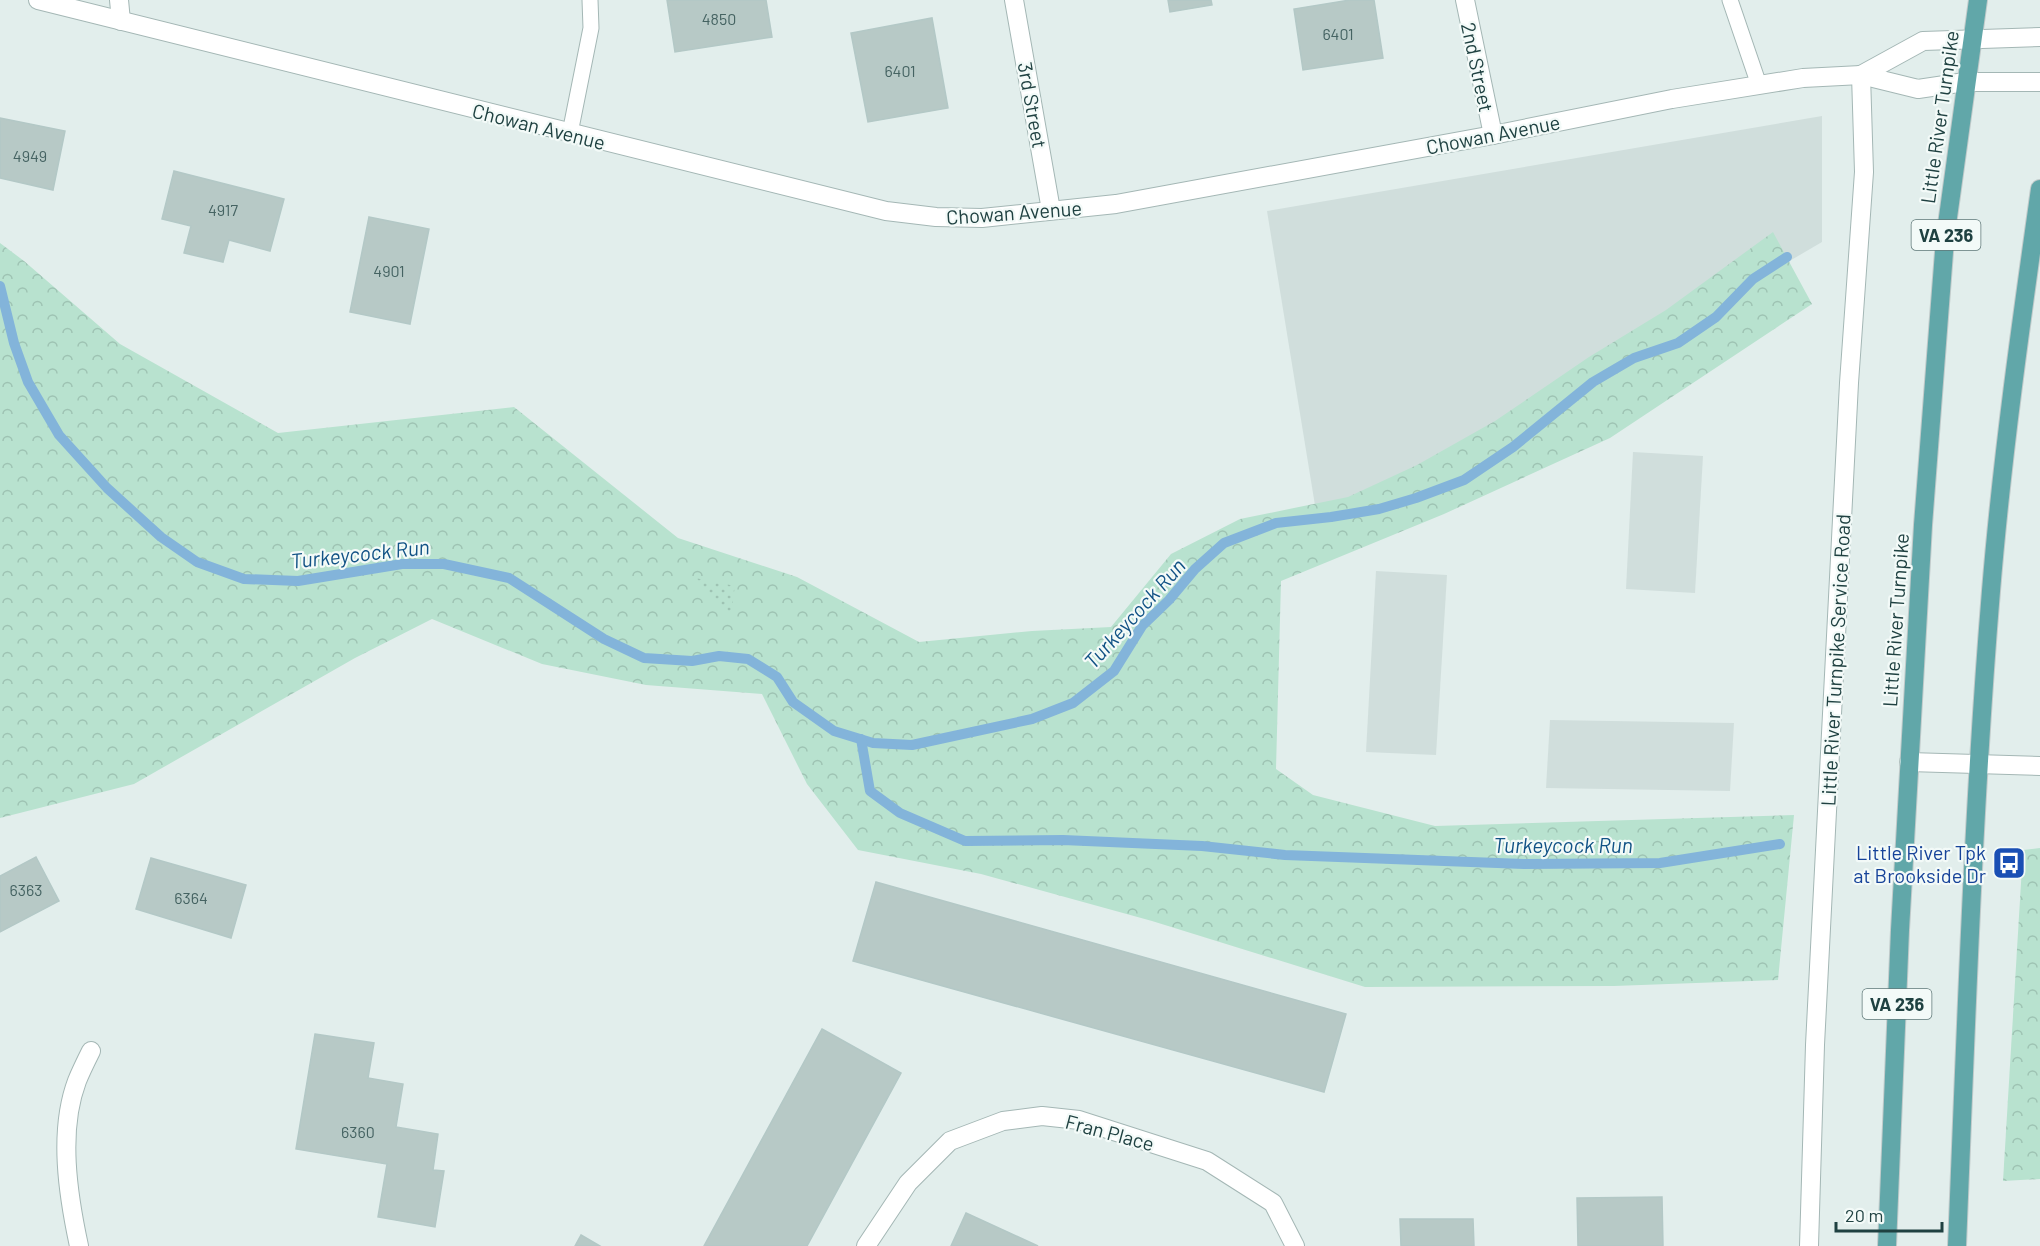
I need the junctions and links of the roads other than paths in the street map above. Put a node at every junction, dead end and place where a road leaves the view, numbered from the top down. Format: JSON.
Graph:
{"nodes":[{"id":1,"x":38,"y":0,"type":"edge"},
{"id":2,"x":119,"y":0,"type":"edge"},
{"id":3,"x":590,"y":0,"type":"edge"},
{"id":4,"x":1014,"y":0,"type":"edge"},
{"id":5,"x":1465,"y":0,"type":"edge"},
{"id":6,"x":1730,"y":0,"type":"edge"},
{"id":7,"x":1978,"y":0,"type":"edge"},
{"id":8,"x":121,"y":21,"type":"junction"},
{"id":9,"x":2040,"y":37,"type":"edge"},
{"id":10,"x":1972,"y":39,"type":"junction"},
{"id":11,"x":1861,"y":75,"type":"junction"},
{"id":12,"x":1965,"y":82,"type":"junction"},
{"id":13,"x":2040,"y":82,"type":"edge"},
{"id":14,"x":1759,"y":85,"type":"junction"},
{"id":15,"x":570,"y":134,"type":"junction"},
{"id":16,"x":1493,"y":135,"type":"junction"},
{"id":17,"x":2040,"y":189,"type":"edge"},
{"id":18,"x":1051,"y":210,"type":"junction"},
{"id":19,"x":1909,"y":762,"type":"junction"},
{"id":20,"x":1978,"y":764,"type":"junction"},
{"id":21,"x":2040,"y":766,"type":"edge"},
{"id":22,"x":91,"y":1051,"type":"dead end"},
{"id":23,"x":79,"y":1246,"type":"edge"},
{"id":24,"x":866,"y":1246,"type":"edge"},
{"id":25,"x":1295,"y":1246,"type":"edge"},
{"id":26,"x":1809,"y":1246,"type":"edge"},
{"id":27,"x":1887,"y":1246,"type":"edge"},
{"id":28,"x":1957,"y":1246,"type":"edge"}],
"edges":[{"from":1,"to":8,"type":"street","name":"Chowan Avenue"},
{"from":2,"to":8,"type":"street"},
{"from":3,"to":15,"type":"lane"},
{"from":4,"to":18,"type":"street","name":"3rd Street"},
{"from":5,"to":16,"type":"street","name":"2nd Street"},
{"from":6,"to":14,"type":"lane"},
{"from":7,"to":10,"type":"main road","name":"Little River Turnpike","number":"VA 236"},
{"from":8,"to":15,"type":"street","name":"Chowan Avenue"},
{"from":9,"to":10,"type":"street","name":"Chowan Avenue"},
{"from":10,"to":11,"type":"street","name":"Chowan Avenue"},
{"from":10,"to":12,"type":"main road","name":"Little River Turnpike","number":"VA 236"},
{"from":11,"to":12,"type":"street","name":"Chowan Avenue"},
{"from":11,"to":14,"type":"street","name":"Chowan Avenue"},
{"from":11,"to":26,"type":"street","name":"Little River Turnpike Service Road"},
{"from":12,"to":13,"type":"street","name":"Chowan Avenue"},
{"from":12,"to":19,"type":"main road","name":"Little River Turnpike","number":"VA 236"},
{"from":14,"to":16,"type":"street","name":"Chowan Avenue"},
{"from":15,"to":18,"type":"street","name":"Chowan Avenue"},
{"from":16,"to":18,"type":"street","name":"Chowan Avenue"},
{"from":17,"to":20,"type":"main road"},
{"from":19,"to":20,"type":"street"},
{"from":19,"to":27,"type":"main road","name":"Little River Turnpike","number":"VA 236"},
{"from":20,"to":21,"type":"street"},
{"from":20,"to":28,"type":"main road"},
{"from":22,"to":23,"type":"street"},
{"from":24,"to":25,"type":"street","name":"Fran Place"}]}
